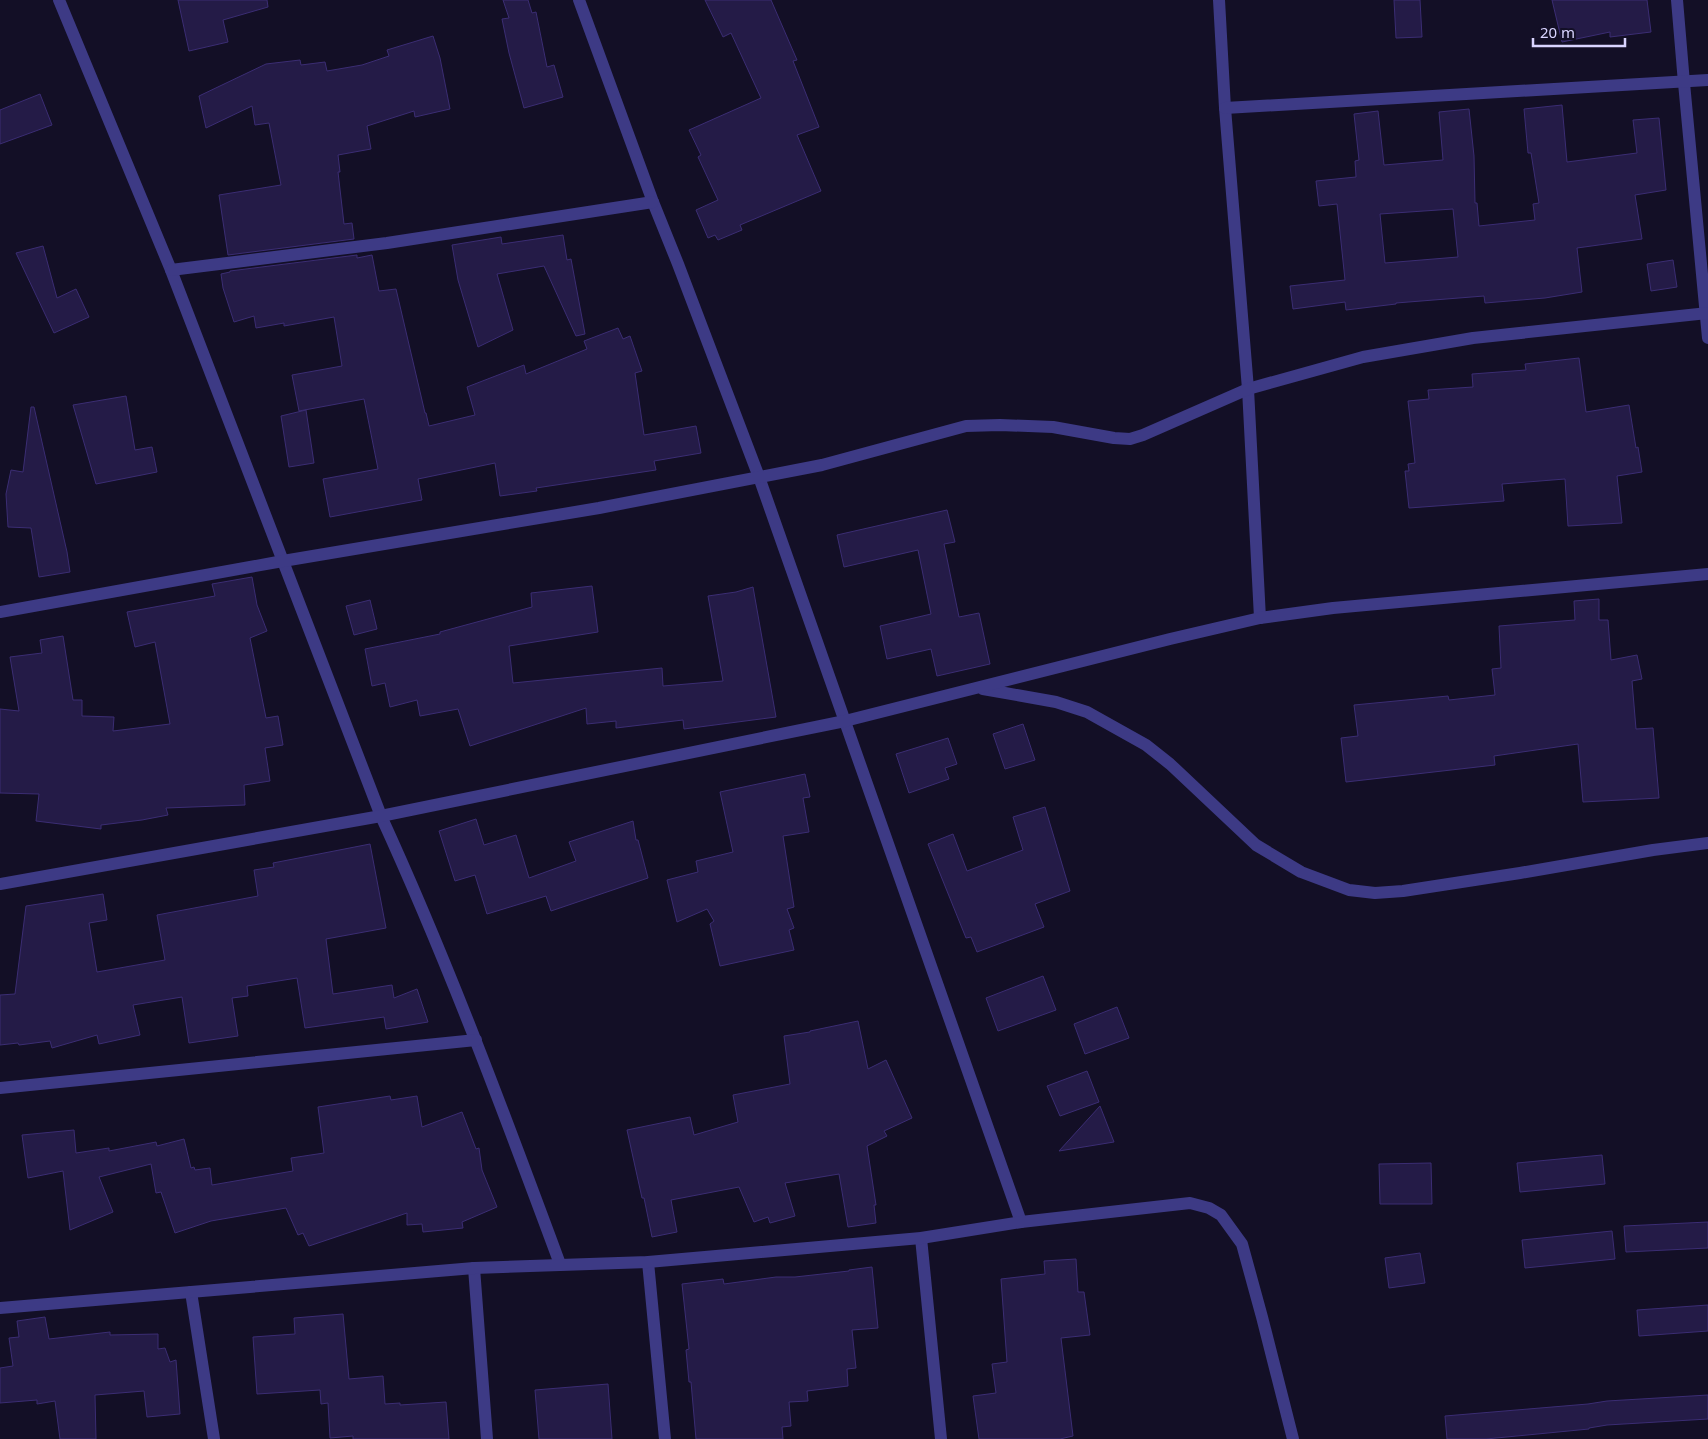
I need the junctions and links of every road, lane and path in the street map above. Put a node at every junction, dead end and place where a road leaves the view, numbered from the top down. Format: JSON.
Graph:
{"nodes":[{"id":1,"x":58,"y":0,"type":"edge"},
{"id":2,"x":579,"y":0,"type":"edge"},
{"id":3,"x":1219,"y":0,"type":"edge"},
{"id":4,"x":1677,"y":0,"type":"edge"},
{"id":5,"x":1708,"y":80,"type":"edge"},
{"id":6,"x":1684,"y":83,"type":"junction"},
{"id":7,"x":1225,"y":108,"type":"junction"},
{"id":8,"x":654,"y":202,"type":"junction"},
{"id":9,"x":171,"y":270,"type":"junction"},
{"id":10,"x":1707,"y":313,"type":"edge"},
{"id":11,"x":1708,"y":338,"type":"edge"},
{"id":12,"x":1248,"y":389,"type":"junction"},
{"id":13,"x":759,"y":477,"type":"junction"},
{"id":14,"x":283,"y":561,"type":"junction"},
{"id":15,"x":1708,"y":574,"type":"edge"},
{"id":16,"x":0,"y":612,"type":"edge"},
{"id":17,"x":1260,"y":618,"type":"junction"},
{"id":18,"x":978,"y":688,"type":"junction"},
{"id":19,"x":845,"y":721,"type":"junction"},
{"id":20,"x":381,"y":816,"type":"junction"},
{"id":21,"x":1708,"y":844,"type":"edge"},
{"id":22,"x":0,"y":884,"type":"edge"},
{"id":23,"x":476,"y":1040,"type":"junction"},
{"id":24,"x":0,"y":1088,"type":"edge"},
{"id":25,"x":1021,"y":1222,"type":"junction"},
{"id":26,"x":921,"y":1238,"type":"junction"},
{"id":27,"x":648,"y":1262,"type":"junction"},
{"id":28,"x":560,"y":1264,"type":"junction"},
{"id":29,"x":474,"y":1268,"type":"junction"},
{"id":30,"x":192,"y":1292,"type":"junction"},
{"id":31,"x":0,"y":1308,"type":"edge"},
{"id":32,"x":214,"y":1439,"type":"edge"},
{"id":33,"x":487,"y":1439,"type":"edge"},
{"id":34,"x":665,"y":1439,"type":"edge"},
{"id":35,"x":940,"y":1439,"type":"edge"},
{"id":36,"x":1293,"y":1439,"type":"edge"}],
"edges":[{"from":1,"to":9,"type":"street"},
{"from":2,"to":8,"type":"street"},
{"from":3,"to":7,"type":"street"},
{"from":4,"to":6,"type":"street"},
{"from":5,"to":6,"type":"street"},
{"from":6,"to":7,"type":"street"},
{"from":6,"to":10,"type":"street"},
{"from":7,"to":12,"type":"street"},
{"from":8,"to":9,"type":"street"},
{"from":8,"to":13,"type":"street"},
{"from":9,"to":14,"type":"street"},
{"from":10,"to":11,"type":"street"},
{"from":10,"to":12,"type":"street"},
{"from":12,"to":13,"type":"street"},
{"from":12,"to":17,"type":"street"},
{"from":13,"to":14,"type":"street"},
{"from":13,"to":19,"type":"street"},
{"from":14,"to":16,"type":"street"},
{"from":14,"to":20,"type":"street"},
{"from":15,"to":17,"type":"street"},
{"from":17,"to":18,"type":"street"},
{"from":18,"to":19,"type":"street"},
{"from":18,"to":21,"type":"street"},
{"from":19,"to":20,"type":"street"},
{"from":19,"to":25,"type":"street"},
{"from":20,"to":22,"type":"street"},
{"from":20,"to":23,"type":"street"},
{"from":23,"to":24,"type":"street"},
{"from":23,"to":28,"type":"street"},
{"from":25,"to":26,"type":"street"},
{"from":25,"to":36,"type":"street"},
{"from":26,"to":27,"type":"street"},
{"from":26,"to":35,"type":"street"},
{"from":27,"to":28,"type":"street"},
{"from":27,"to":34,"type":"street"},
{"from":28,"to":29,"type":"street"},
{"from":29,"to":30,"type":"street"},
{"from":29,"to":33,"type":"street"},
{"from":30,"to":31,"type":"street"},
{"from":30,"to":32,"type":"street"}]}
